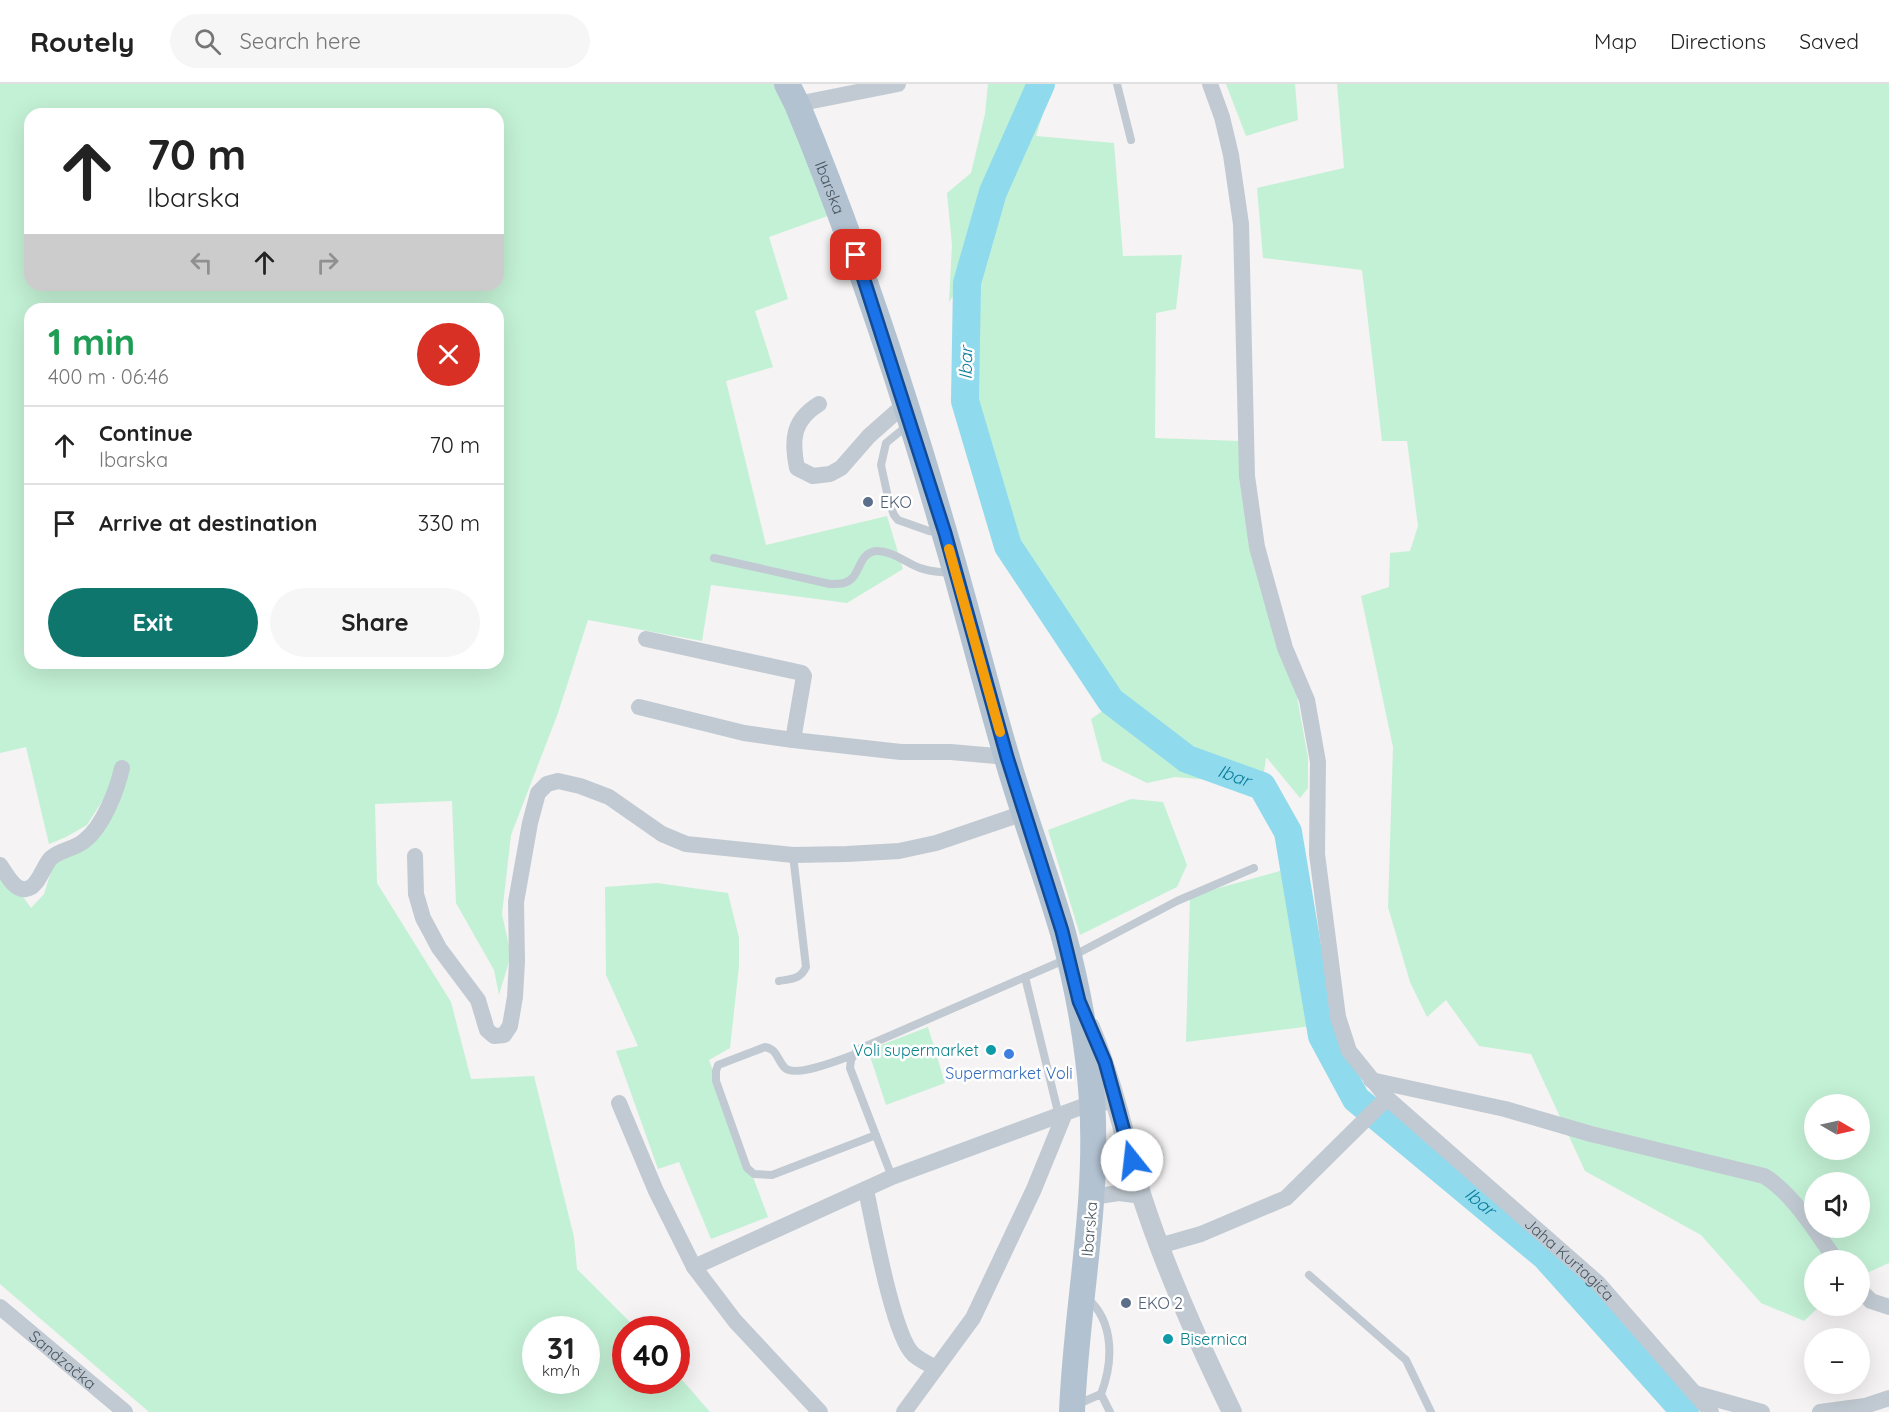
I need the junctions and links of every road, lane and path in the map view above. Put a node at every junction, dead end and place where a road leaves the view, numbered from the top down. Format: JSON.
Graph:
{"nodes":[{"id":1,"x":898,"y":84,"type":"edge"},
{"id":2,"x":1117,"y":84,"type":"edge"},
{"id":3,"x":1210,"y":84,"type":"edge"},
{"id":4,"x":792,"y":94,"type":"edge"},
{"id":5,"x":1131,"y":140,"type":"dead end"},
{"id":6,"x":819,"y":404,"type":"dead end"},
{"id":7,"x":907,"y":414,"type":"junction"},
{"id":8,"x":945,"y":533,"type":"junction"},
{"id":9,"x":714,"y":558,"type":"dead end"},
{"id":10,"x":956,"y":573,"type":"junction"},
{"id":11,"x":646,"y":639,"type":"dead end"},
{"id":12,"x":639,"y":707,"type":"dead end"},
{"id":13,"x":793,"y":740,"type":"junction"},
{"id":14,"x":1007,"y":757,"type":"junction"},
{"id":15,"x":122,"y":768,"type":"dead end"},
{"id":16,"x":1024,"y":813,"type":"junction"},
{"id":17,"x":794,"y":855,"type":"junction"},
{"id":18,"x":415,"y":856,"type":"dead end"},
{"id":19,"x":0,"y":865,"type":"edge"},
{"id":20,"x":1254,"y":868,"type":"dead end"},
{"id":21,"x":1069,"y":958,"type":"junction"},
{"id":22,"x":1024,"y":977,"type":"junction"},
{"id":23,"x":779,"y":981,"type":"dead end"},
{"id":24,"x":853,"y":1055,"type":"junction"},
{"id":25,"x":1371,"y":1080,"type":"junction"},
{"id":26,"x":1104,"y":1102,"type":"junction"},
{"id":27,"x":619,"y":1103,"type":"dead end"},
{"id":28,"x":1381,"y":1103,"type":"junction"},
{"id":29,"x":1062,"y":1115,"type":"junction"},
{"id":30,"x":876,"y":1136,"type":"junction"},
{"id":31,"x":892,"y":1177,"type":"junction"},
{"id":32,"x":866,"y":1190,"type":"junction"},
{"id":33,"x":1142,"y":1196,"type":"junction"},
{"id":34,"x":1092,"y":1197,"type":"junction"},
{"id":35,"x":1159,"y":1246,"type":"junction"},
{"id":36,"x":1828,"y":1250,"type":"edge"},
{"id":37,"x":694,"y":1268,"type":"junction"},
{"id":38,"x":1309,"y":1275,"type":"dead end"},
{"id":39,"x":1083,"y":1294,"type":"junction"},
{"id":40,"x":1870,"y":1300,"type":"edge"},
{"id":41,"x":0,"y":1307,"type":"edge"},
{"id":42,"x":1889,"y":1307,"type":"edge"},
{"id":43,"x":936,"y":1368,"type":"junction"},
{"id":44,"x":1693,"y":1393,"type":"junction"},
{"id":45,"x":1101,"y":1395,"type":"junction"},
{"id":46,"x":1889,"y":1398,"type":"edge"},
{"id":47,"x":1072,"y":1407,"type":"edge"},
{"id":48,"x":125,"y":1412,"type":"edge"},
{"id":49,"x":820,"y":1412,"type":"edge"},
{"id":50,"x":904,"y":1412,"type":"edge"},
{"id":51,"x":1110,"y":1412,"type":"edge"},
{"id":52,"x":1232,"y":1412,"type":"edge"},
{"id":53,"x":1431,"y":1412,"type":"edge"},
{"id":54,"x":1711,"y":1412,"type":"edge"},
{"id":55,"x":1762,"y":1412,"type":"edge"},
{"id":56,"x":1820,"y":1412,"type":"edge"}],
"edges":[{"from":1,"to":4,"type":"street"},
{"from":2,"to":5,"type":"lane"},
{"from":3,"to":25,"type":"street","name":"Jaha Kurtagića"},
{"from":4,"to":7,"type":"main road","name":"Ibarska"},
{"from":6,"to":7,"type":"street"},
{"from":7,"to":8,"type":"main road","name":"Ibarska"},
{"from":7,"to":8,"type":"lane"},
{"from":8,"to":10,"type":"main road","name":"Ibarska"},
{"from":9,"to":10,"type":"lane"},
{"from":10,"to":14,"type":"main road","name":"Ibarska"},
{"from":11,"to":13,"type":"street"},
{"from":12,"to":13,"type":"street"},
{"from":13,"to":14,"type":"street"},
{"from":14,"to":16,"type":"main road","name":"Ibarska"},
{"from":15,"to":19,"type":"street"},
{"from":16,"to":17,"type":"street"},
{"from":16,"to":21,"type":"main road","name":"Ibarska"},
{"from":17,"to":18,"type":"street"},
{"from":17,"to":23,"type":"lane"},
{"from":20,"to":21,"type":"lane"},
{"from":21,"to":22,"type":"lane"},
{"from":21,"to":26,"type":"main road","name":"Ibarska"},
{"from":22,"to":24,"type":"lane"},
{"from":22,"to":29,"type":"lane"},
{"from":24,"to":30,"type":"lane"},
{"from":24,"to":30,"type":"lane"},
{"from":25,"to":28,"type":"street","name":"Jaha Kurtagića"},
{"from":25,"to":36,"type":"street"},
{"from":26,"to":29,"type":"street"},
{"from":26,"to":33,"type":"street"},
{"from":26,"to":34,"type":"main road","name":"Ibarska"},
{"from":27,"to":37,"type":"street"},
{"from":28,"to":35,"type":"street"},
{"from":28,"to":44,"type":"street","name":"Jaha Kurtagića"},
{"from":29,"to":31,"type":"street"},
{"from":29,"to":43,"type":"street"},
{"from":30,"to":31,"type":"lane"},
{"from":31,"to":32,"type":"street"},
{"from":32,"to":37,"type":"street"},
{"from":32,"to":43,"type":"street"},
{"from":33,"to":34,"type":"street"},
{"from":33,"to":35,"type":"street"},
{"from":34,"to":39,"type":"main road","name":"Ibarska"},
{"from":35,"to":52,"type":"street"},
{"from":37,"to":49,"type":"street"},
{"from":38,"to":53,"type":"lane"},
{"from":39,"to":45,"type":"lane"},
{"from":39,"to":47,"type":"main road","name":"Ibarska"},
{"from":40,"to":42,"type":"street"},
{"from":41,"to":48,"type":"street","name":"Sandzačka"},
{"from":43,"to":50,"type":"street"},
{"from":44,"to":54,"type":"street","name":"Jaha Kurtagića"},
{"from":44,"to":55,"type":"street"},
{"from":45,"to":47,"type":"lane"},
{"from":45,"to":51,"type":"lane"},
{"from":46,"to":56,"type":"street"}]}
